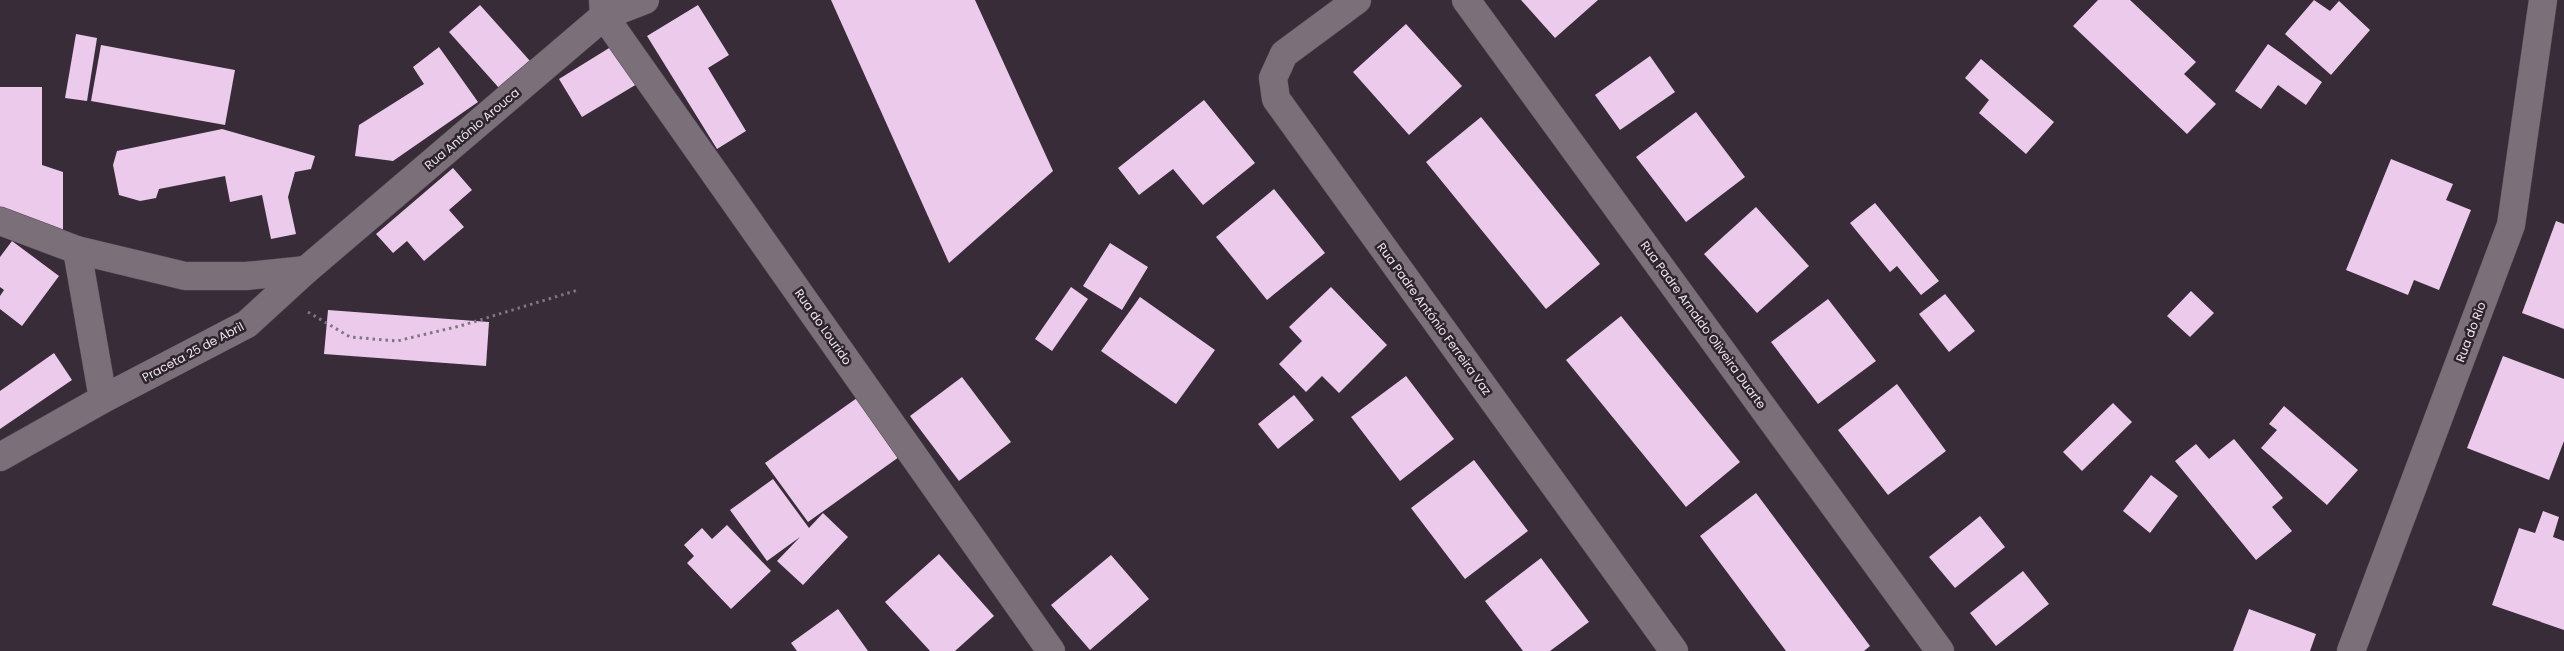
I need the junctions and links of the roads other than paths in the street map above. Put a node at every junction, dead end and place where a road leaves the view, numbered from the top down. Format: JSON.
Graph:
{"nodes":[{"id":1,"x":645,"y":0,"type":"edge"},
{"id":2,"x":1357,"y":0,"type":"edge"},
{"id":3,"x":1466,"y":0,"type":"edge"},
{"id":4,"x":2543,"y":0,"type":"edge"},
{"id":5,"x":604,"y":8,"type":"edge"},
{"id":6,"x":0,"y":221,"type":"edge"},
{"id":7,"x":77,"y":250,"type":"junction"},
{"id":8,"x":306,"y":270,"type":"junction"},
{"id":9,"x":103,"y":398,"type":"junction"},
{"id":10,"x":0,"y":458,"type":"edge"},
{"id":11,"x":1936,"y":650,"type":"edge"},
{"id":12,"x":1051,"y":651,"type":"edge"},
{"id":13,"x":1674,"y":651,"type":"edge"},
{"id":14,"x":2351,"y":651,"type":"edge"}],
"edges":[{"from":1,"to":5,"type":"street","name":"Rua António Arouca"},
{"from":2,"to":13,"type":"street","name":"Rua Padre António Ferreira Vaz"},
{"from":3,"to":11,"type":"street","name":"Rua Padre Arnaldo Oliveira Duarte"},
{"from":4,"to":14,"type":"street","name":"Rua do Rio"},
{"from":5,"to":8,"type":"street","name":"Rua António Arouca"},
{"from":5,"to":12,"type":"street","name":"Rua do Lourido"},
{"from":6,"to":7,"type":"street"},
{"from":7,"to":8,"type":"street"},
{"from":7,"to":9,"type":"street"},
{"from":8,"to":9,"type":"street","name":"Praceta 25 de Abril"},
{"from":9,"to":10,"type":"street","name":"Praceta 25 de Abril"}]}
